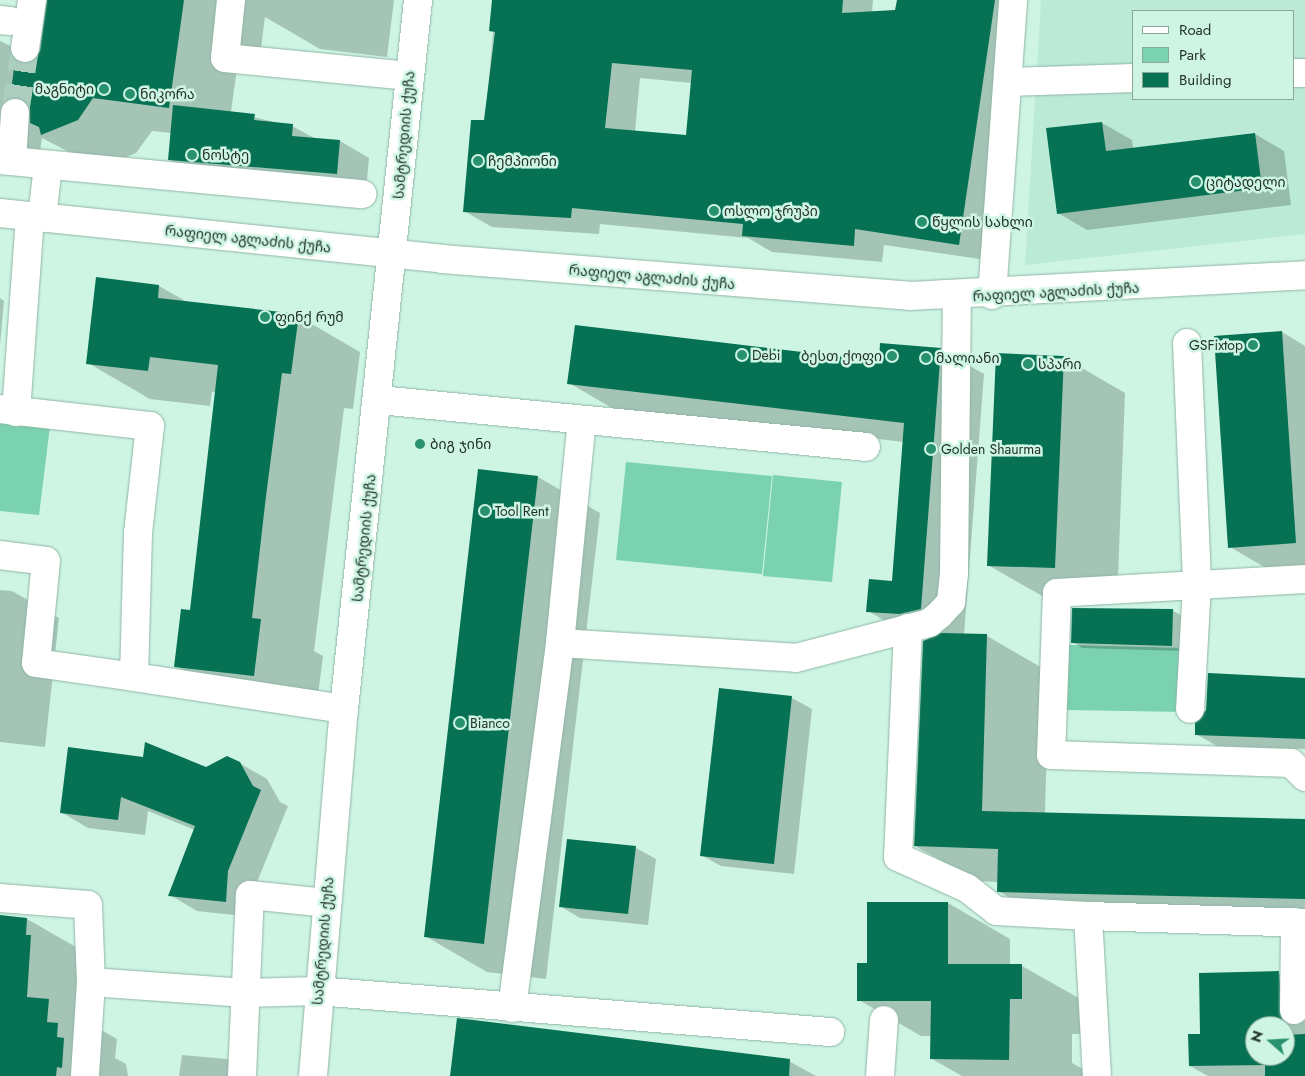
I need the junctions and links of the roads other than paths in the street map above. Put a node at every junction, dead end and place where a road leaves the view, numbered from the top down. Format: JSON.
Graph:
{"nodes":[{"id":1,"x":32,"y":0,"type":"edge"},
{"id":2,"x":231,"y":0,"type":"edge"},
{"id":3,"x":418,"y":0,"type":"edge"},
{"id":4,"x":1013,"y":0,"type":"edge"},
{"id":5,"x":25,"y":48,"type":"tunnel mouth"},
{"id":6,"x":409,"y":76,"type":"junction"},
{"id":7,"x":1132,"y":78,"type":"edge"},
{"id":8,"x":1008,"y":82,"type":"junction"},
{"id":9,"x":14,"y":113,"type":"tunnel mouth"},
{"id":10,"x":6,"y":160,"type":"edge"},
{"id":11,"x":48,"y":165,"type":"junction"},
{"id":12,"x":362,"y":194,"type":"dead end"},
{"id":13,"x":0,"y":213,"type":"edge"},
{"id":14,"x":36,"y":217,"type":"junction"},
{"id":15,"x":392,"y":254,"type":"junction"},
{"id":16,"x":1305,"y":275,"type":"edge"},
{"id":17,"x":992,"y":295,"type":"junction"},
{"id":18,"x":957,"y":297,"type":"junction"},
{"id":19,"x":1186,"y":342,"type":"dead end"},
{"id":20,"x":379,"y":400,"type":"junction"},
{"id":21,"x":8,"y":410,"type":"edge"},
{"id":22,"x":582,"y":420,"type":"junction"},
{"id":23,"x":866,"y":447,"type":"dead end"},
{"id":24,"x":0,"y":555,"type":"edge"},
{"id":25,"x":1305,"y":579,"type":"edge"},
{"id":26,"x":1197,"y":585,"type":"junction"},
{"id":27,"x":908,"y":628,"type":"junction"},
{"id":28,"x":560,"y":643,"type":"junction"},
{"id":29,"x":134,"y":677,"type":"junction"},
{"id":30,"x":344,"y":709,"type":"junction"},
{"id":31,"x":1190,"y":709,"type":"dead end"},
{"id":32,"x":1305,"y":777,"type":"edge"},
{"id":33,"x":0,"y":898,"type":"edge"},
{"id":34,"x":326,"y":902,"type":"junction"},
{"id":35,"x":1088,"y":916,"type":"junction"},
{"id":36,"x":1300,"y":922,"type":"edge"},
{"id":37,"x":90,"y":982,"type":"junction"},
{"id":38,"x":318,"y":991,"type":"junction"},
{"id":39,"x":246,"y":993,"type":"junction"},
{"id":40,"x":512,"y":1008,"type":"junction"},
{"id":41,"x":1294,"y":1010,"type":"dead end"},
{"id":42,"x":884,"y":1020,"type":"dead end"},
{"id":43,"x":830,"y":1032,"type":"dead end"},
{"id":44,"x":85,"y":1076,"type":"edge"},
{"id":45,"x":242,"y":1076,"type":"edge"},
{"id":46,"x":313,"y":1076,"type":"edge"},
{"id":47,"x":880,"y":1076,"type":"edge"},
{"id":48,"x":1098,"y":1076,"type":"edge"}],
"edges":[{"from":1,"to":5,"type":"street"},
{"from":2,"to":6,"type":"street"},
{"from":3,"to":6,"type":"street","name":"სამტრედიის ქუჩა"},
{"from":4,"to":8,"type":"street"},
{"from":6,"to":15,"type":"street","name":"სამტრედიის ქუჩა"},
{"from":7,"to":8,"type":"street"},
{"from":8,"to":17,"type":"street"},
{"from":9,"to":10,"type":"street"},
{"from":10,"to":11,"type":"street"},
{"from":11,"to":12,"type":"street"},
{"from":11,"to":14,"type":"street"},
{"from":13,"to":14,"type":"street","name":"რაფიელ აგლაძის ქუჩა"},
{"from":14,"to":15,"type":"street","name":"რაფიელ აგლაძის ქუჩა"},
{"from":14,"to":21,"type":"street"},
{"from":15,"to":18,"type":"street","name":"რაფიელ აგლაძის ქუჩა"},
{"from":15,"to":20,"type":"street","name":"სამტრედიის ქუჩა"},
{"from":16,"to":17,"type":"street","name":"რაფიელ აგლაძის ქუჩა"},
{"from":17,"to":18,"type":"street","name":"რაფიელ აგლაძის ქუჩა"},
{"from":18,"to":27,"type":"street"},
{"from":19,"to":26,"type":"street"},
{"from":20,"to":22,"type":"street"},
{"from":20,"to":30,"type":"street","name":"სამტრედიის ქუჩა"},
{"from":21,"to":29,"type":"street"},
{"from":22,"to":23,"type":"street"},
{"from":22,"to":28,"type":"street"},
{"from":24,"to":29,"type":"street"},
{"from":25,"to":26,"type":"street"},
{"from":26,"to":31,"type":"street"},
{"from":26,"to":32,"type":"street"},
{"from":27,"to":28,"type":"street"},
{"from":27,"to":35,"type":"street"},
{"from":28,"to":40,"type":"street"},
{"from":29,"to":30,"type":"street"},
{"from":30,"to":34,"type":"street","name":"სამტრედიის ქუჩა"},
{"from":33,"to":37,"type":"street"},
{"from":34,"to":38,"type":"street","name":"სამტრედიის ქუჩა"},
{"from":34,"to":39,"type":"street"},
{"from":35,"to":36,"type":"street"},
{"from":35,"to":48,"type":"street"},
{"from":36,"to":41,"type":"street"},
{"from":37,"to":39,"type":"street"},
{"from":37,"to":44,"type":"street"},
{"from":38,"to":39,"type":"street"},
{"from":38,"to":40,"type":"street"},
{"from":38,"to":46,"type":"street","name":"სამტრედიის ქუჩა"},
{"from":39,"to":45,"type":"street"},
{"from":40,"to":43,"type":"street"},
{"from":42,"to":47,"type":"street"}]}
